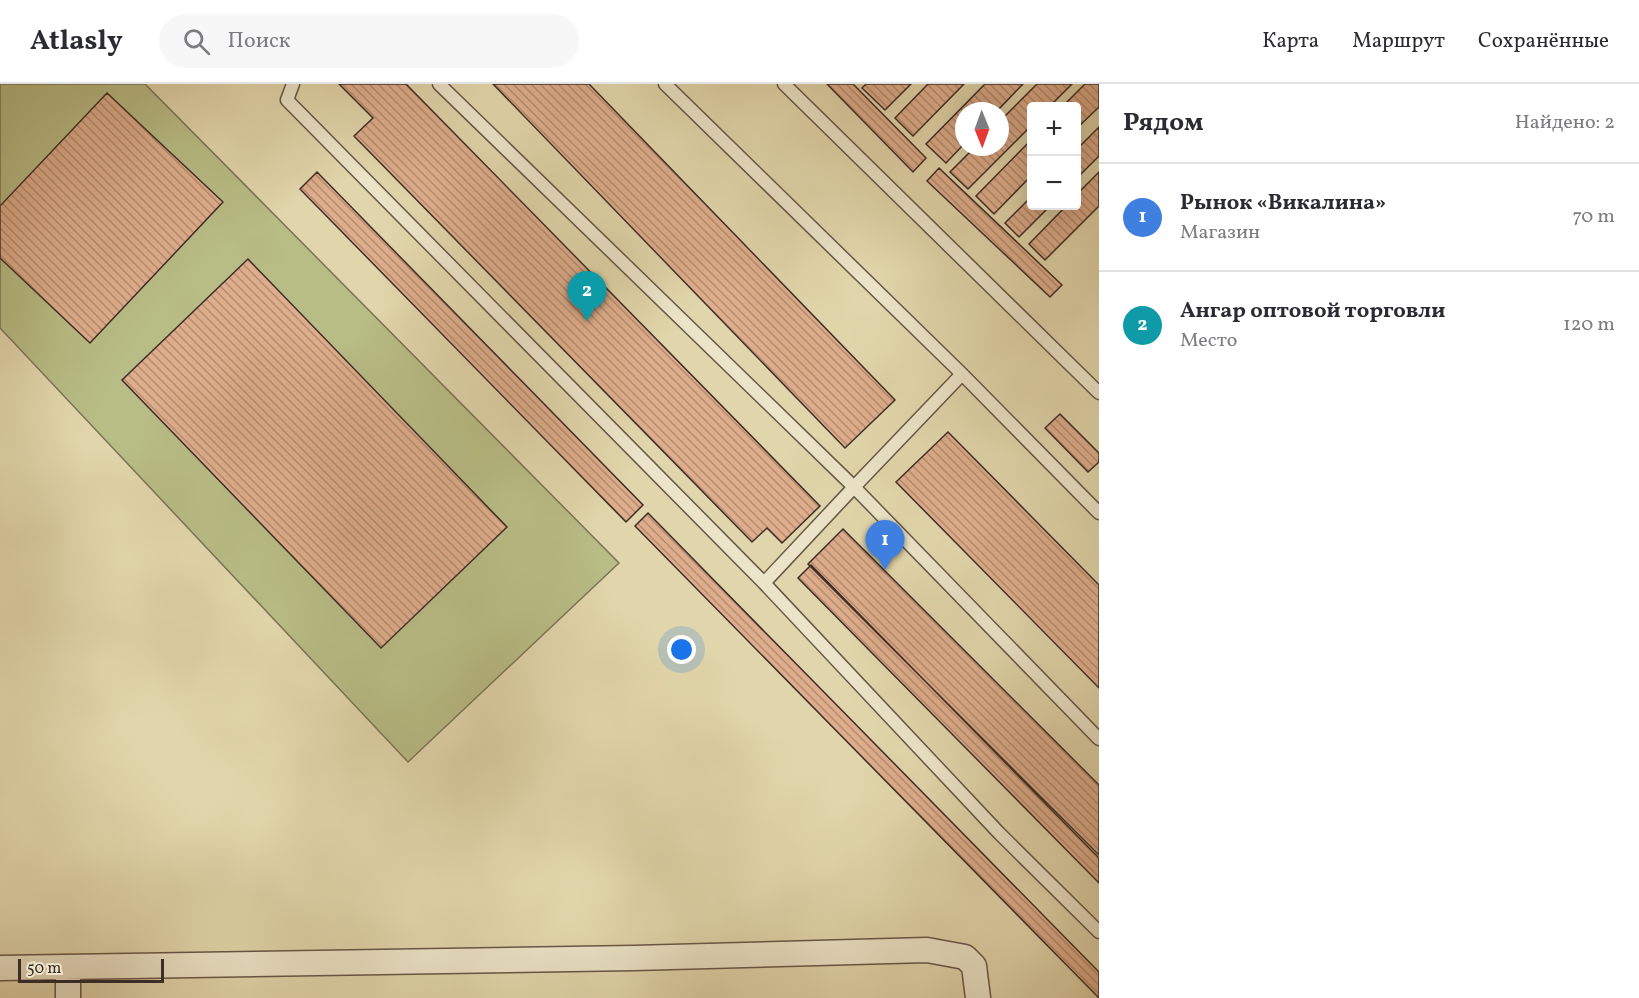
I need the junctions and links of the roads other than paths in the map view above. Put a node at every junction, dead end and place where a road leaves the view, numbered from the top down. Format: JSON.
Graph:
{"nodes":[{"id":1,"x":293,"y":84,"type":"edge"},
{"id":2,"x":439,"y":84,"type":"edge"},
{"id":3,"x":665,"y":84,"type":"edge"},
{"id":4,"x":784,"y":84,"type":"edge"},
{"id":5,"x":962,"y":374,"type":"junction"},
{"id":6,"x":1099,"y":393,"type":"edge"},
{"id":7,"x":854,"y":487,"type":"junction"},
{"id":8,"x":1099,"y":513,"type":"edge"},
{"id":9,"x":764,"y":583,"type":"junction"},
{"id":10,"x":1099,"y":739,"type":"edge"},
{"id":11,"x":1099,"y":932,"type":"edge"},
{"id":12,"x":68,"y":967,"type":"junction"},
{"id":13,"x":0,"y":968,"type":"edge"},
{"id":14,"x":68,"y":998,"type":"edge"},
{"id":15,"x":978,"y":998,"type":"edge"}],
"edges":[{"from":1,"to":9,"type":"lane"},
{"from":2,"to":7,"type":"lane"},
{"from":3,"to":5,"type":"lane"},
{"from":4,"to":6,"type":"lane"},
{"from":5,"to":7,"type":"lane"},
{"from":5,"to":8,"type":"lane"},
{"from":7,"to":9,"type":"lane"},
{"from":7,"to":10,"type":"lane"},
{"from":9,"to":11,"type":"lane"},
{"from":12,"to":13,"type":"street"},
{"from":12,"to":14,"type":"street"},
{"from":12,"to":15,"type":"street"}]}
